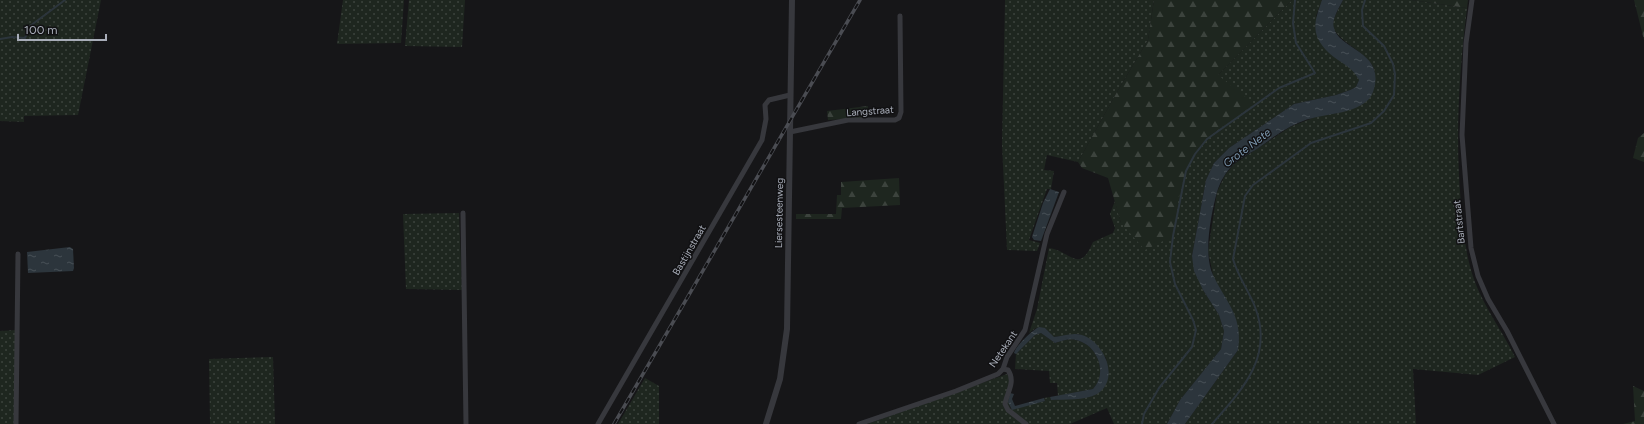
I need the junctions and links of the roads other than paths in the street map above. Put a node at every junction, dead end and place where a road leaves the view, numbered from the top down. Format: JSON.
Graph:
{"nodes":[{"id":1,"x":792,"y":0,"type":"edge"},
{"id":2,"x":1472,"y":0,"type":"edge"},
{"id":3,"x":900,"y":16,"type":"dead end"},
{"id":4,"x":790,"y":95,"type":"junction"},
{"id":5,"x":790,"y":132,"type":"junction"},
{"id":6,"x":1064,"y":192,"type":"dead end"},
{"id":7,"x":463,"y":213,"type":"dead end"},
{"id":8,"x":18,"y":254,"type":"dead end"},
{"id":9,"x":1002,"y":369,"type":"junction"},
{"id":10,"x":16,"y":424,"type":"edge"},
{"id":11,"x":466,"y":424,"type":"edge"},
{"id":12,"x":598,"y":424,"type":"edge"},
{"id":13,"x":766,"y":424,"type":"edge"},
{"id":14,"x":858,"y":424,"type":"edge"},
{"id":15,"x":1026,"y":424,"type":"edge"},
{"id":16,"x":1554,"y":424,"type":"edge"}],
"edges":[{"from":1,"to":4,"type":"street","name":"Liersesteenweg"},
{"from":2,"to":16,"type":"street","name":"Bartstraat"},
{"from":3,"to":5,"type":"street","name":"Langstraat"},
{"from":4,"to":5,"type":"street","name":"Liersesteenweg"},
{"from":4,"to":12,"type":"street","name":"Bastijnstraat"},
{"from":5,"to":13,"type":"street","name":"Liersesteenweg"},
{"from":6,"to":9,"type":"street","name":"Netekant"},
{"from":7,"to":11,"type":"street"},
{"from":8,"to":10,"type":"street"},
{"from":9,"to":14,"type":"street","name":"Netekant"},
{"from":9,"to":15,"type":"street"}]}
